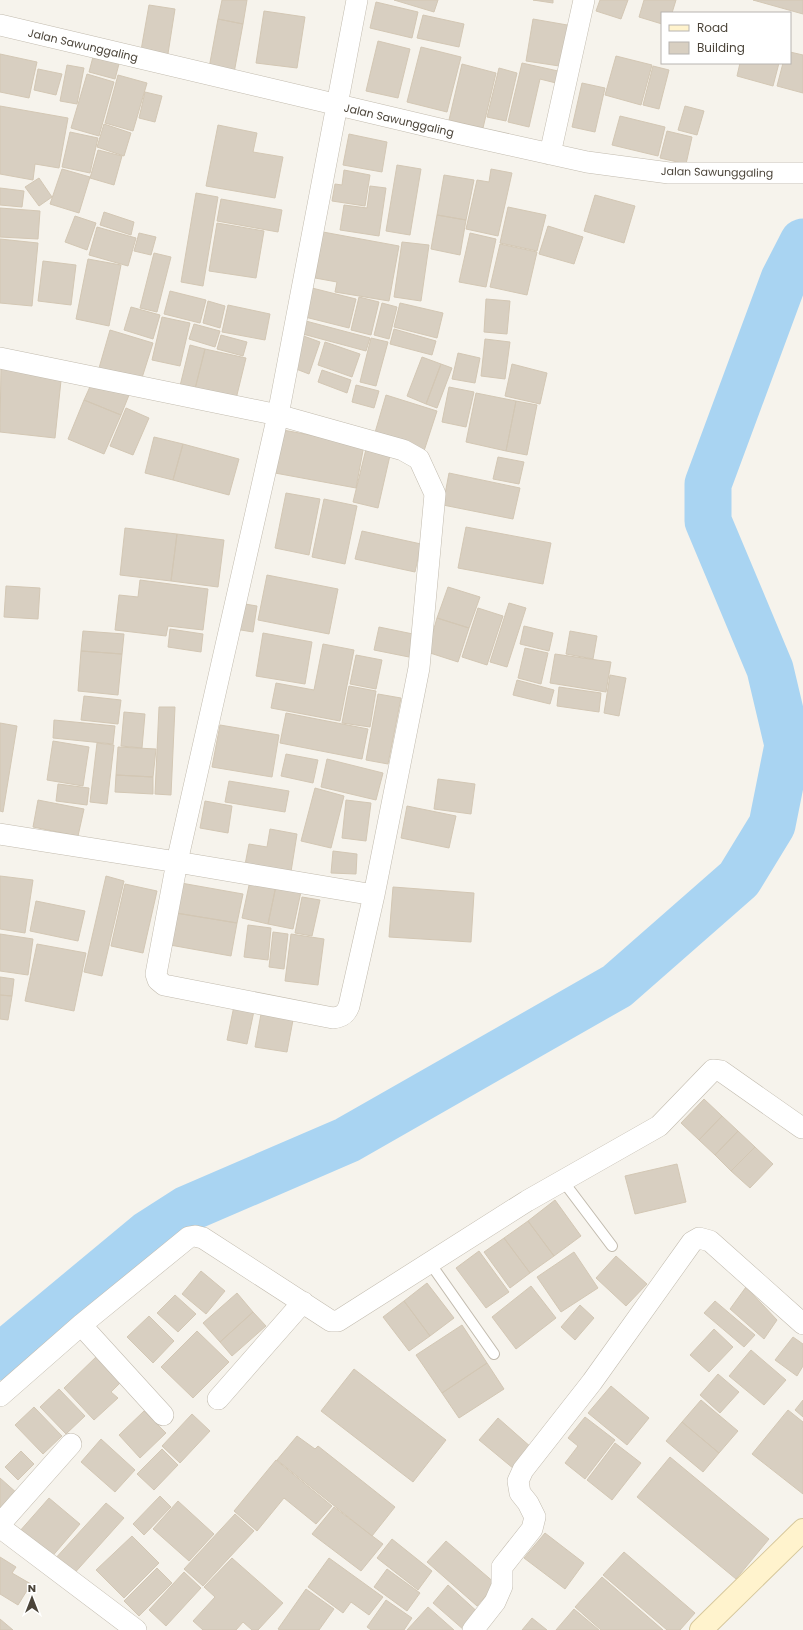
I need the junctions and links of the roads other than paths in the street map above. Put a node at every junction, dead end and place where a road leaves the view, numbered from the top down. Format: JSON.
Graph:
{"nodes":[{"id":1,"x":358,"y":0,"type":"edge"},
{"id":2,"x":584,"y":0,"type":"edge"},
{"id":3,"x":0,"y":25,"type":"edge"},
{"id":4,"x":337,"y":105,"type":"junction"},
{"id":5,"x":550,"y":154,"type":"junction"},
{"id":6,"x":803,"y":173,"type":"edge"},
{"id":7,"x":0,"y":358,"type":"edge"},
{"id":8,"x":278,"y":415,"type":"junction"},
{"id":9,"x":0,"y":834,"type":"edge"},
{"id":10,"x":177,"y":862,"type":"junction"},
{"id":11,"x":374,"y":895,"type":"junction"},
{"id":12,"x":802,"y":1128,"type":"dead end"},
{"id":13,"x":563,"y":1181,"type":"junction"},
{"id":14,"x":612,"y":1246,"type":"dead end"},
{"id":15,"x":430,"y":1263,"type":"junction"},
{"id":16,"x":303,"y":1302,"type":"junction"},
{"id":17,"x":803,"y":1324,"type":"edge"},
{"id":18,"x":80,"y":1325,"type":"junction"},
{"id":19,"x":494,"y":1354,"type":"dead end"},
{"id":20,"x":0,"y":1396,"type":"edge"},
{"id":21,"x":218,"y":1399,"type":"dead end"},
{"id":22,"x":163,"y":1415,"type":"dead end"},
{"id":23,"x":72,"y":1444,"type":"dead end"},
{"id":24,"x":803,"y":1530,"type":"edge"},
{"id":25,"x":4,"y":1540,"type":"edge"},
{"id":26,"x":136,"y":1630,"type":"edge"},
{"id":27,"x":472,"y":1630,"type":"edge"},
{"id":28,"x":701,"y":1630,"type":"edge"}],
"edges":[{"from":1,"to":4,"type":"street"},
{"from":2,"to":5,"type":"street"},
{"from":3,"to":4,"type":"street","name":"Jalan Sawunggaling"},
{"from":4,"to":5,"type":"street","name":"Jalan Sawunggaling"},
{"from":4,"to":8,"type":"street"},
{"from":5,"to":6,"type":"street","name":"Jalan Sawunggaling"},
{"from":7,"to":8,"type":"street"},
{"from":8,"to":10,"type":"street"},
{"from":8,"to":11,"type":"street"},
{"from":9,"to":10,"type":"street"},
{"from":10,"to":11,"type":"street"},
{"from":10,"to":11,"type":"street"},
{"from":12,"to":13,"type":"street"},
{"from":13,"to":14,"type":"lane"},
{"from":13,"to":15,"type":"street"},
{"from":15,"to":16,"type":"street"},
{"from":15,"to":19,"type":"lane"},
{"from":16,"to":18,"type":"street"},
{"from":16,"to":21,"type":"street"},
{"from":17,"to":27,"type":"street"},
{"from":18,"to":20,"type":"street"},
{"from":18,"to":22,"type":"street"},
{"from":23,"to":25,"type":"street"},
{"from":24,"to":28,"type":"main road"},
{"from":25,"to":26,"type":"street"}]}
